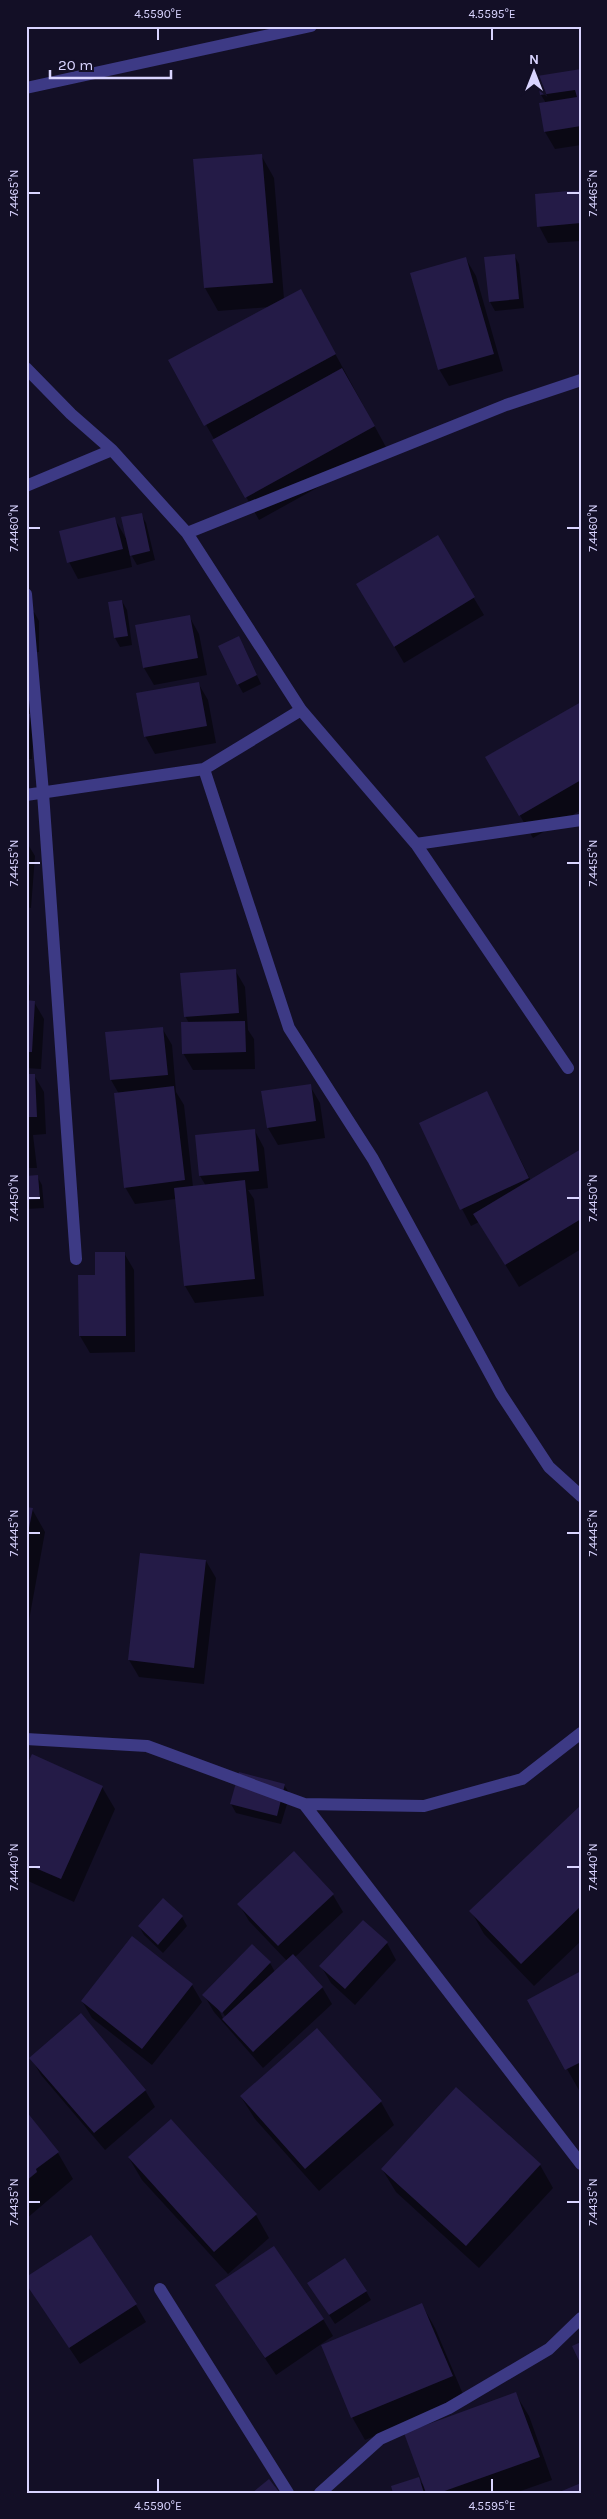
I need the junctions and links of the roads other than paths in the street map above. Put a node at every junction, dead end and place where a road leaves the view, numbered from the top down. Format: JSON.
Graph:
{"nodes":[{"id":1,"x":311,"y":26,"type":"edge"},
{"id":2,"x":26,"y":88,"type":"edge"},
{"id":3,"x":26,"y":368,"type":"edge"},
{"id":4,"x":581,"y":380,"type":"edge"},
{"id":5,"x":112,"y":450,"type":"junction"},
{"id":6,"x":26,"y":486,"type":"edge"},
{"id":7,"x":187,"y":533,"type":"junction"},
{"id":8,"x":26,"y":594,"type":"edge"},
{"id":9,"x":301,"y":710,"type":"junction"},
{"id":10,"x":204,"y":769,"type":"junction"},
{"id":11,"x":43,"y":793,"type":"junction"},
{"id":12,"x":26,"y":795,"type":"edge"},
{"id":13,"x":581,"y":820,"type":"edge"},
{"id":14,"x":416,"y":844,"type":"junction"},
{"id":15,"x":568,"y":1068,"type":"dead end"},
{"id":16,"x":76,"y":1259,"type":"dead end"},
{"id":17,"x":581,"y":1496,"type":"edge"},
{"id":18,"x":581,"y":1732,"type":"edge"},
{"id":19,"x":26,"y":1739,"type":"edge"},
{"id":20,"x":304,"y":1804,"type":"junction"},
{"id":21,"x":581,"y":2164,"type":"edge"},
{"id":22,"x":160,"y":2289,"type":"dead end"},
{"id":23,"x":581,"y":2318,"type":"edge"},
{"id":24,"x":288,"y":2493,"type":"edge"},
{"id":25,"x":320,"y":2493,"type":"edge"}],
"edges":[{"from":1,"to":2,"type":"street"},
{"from":3,"to":5,"type":"street"},
{"from":4,"to":7,"type":"street"},
{"from":5,"to":6,"type":"street"},
{"from":5,"to":7,"type":"street"},
{"from":7,"to":9,"type":"street"},
{"from":8,"to":11,"type":"street"},
{"from":9,"to":10,"type":"street"},
{"from":9,"to":14,"type":"street"},
{"from":10,"to":11,"type":"street"},
{"from":10,"to":17,"type":"street"},
{"from":11,"to":12,"type":"street"},
{"from":11,"to":16,"type":"street"},
{"from":13,"to":14,"type":"street"},
{"from":14,"to":15,"type":"street"},
{"from":18,"to":20,"type":"street"},
{"from":19,"to":20,"type":"street"},
{"from":20,"to":21,"type":"street"},
{"from":22,"to":24,"type":"street"},
{"from":23,"to":25,"type":"street"}]}
